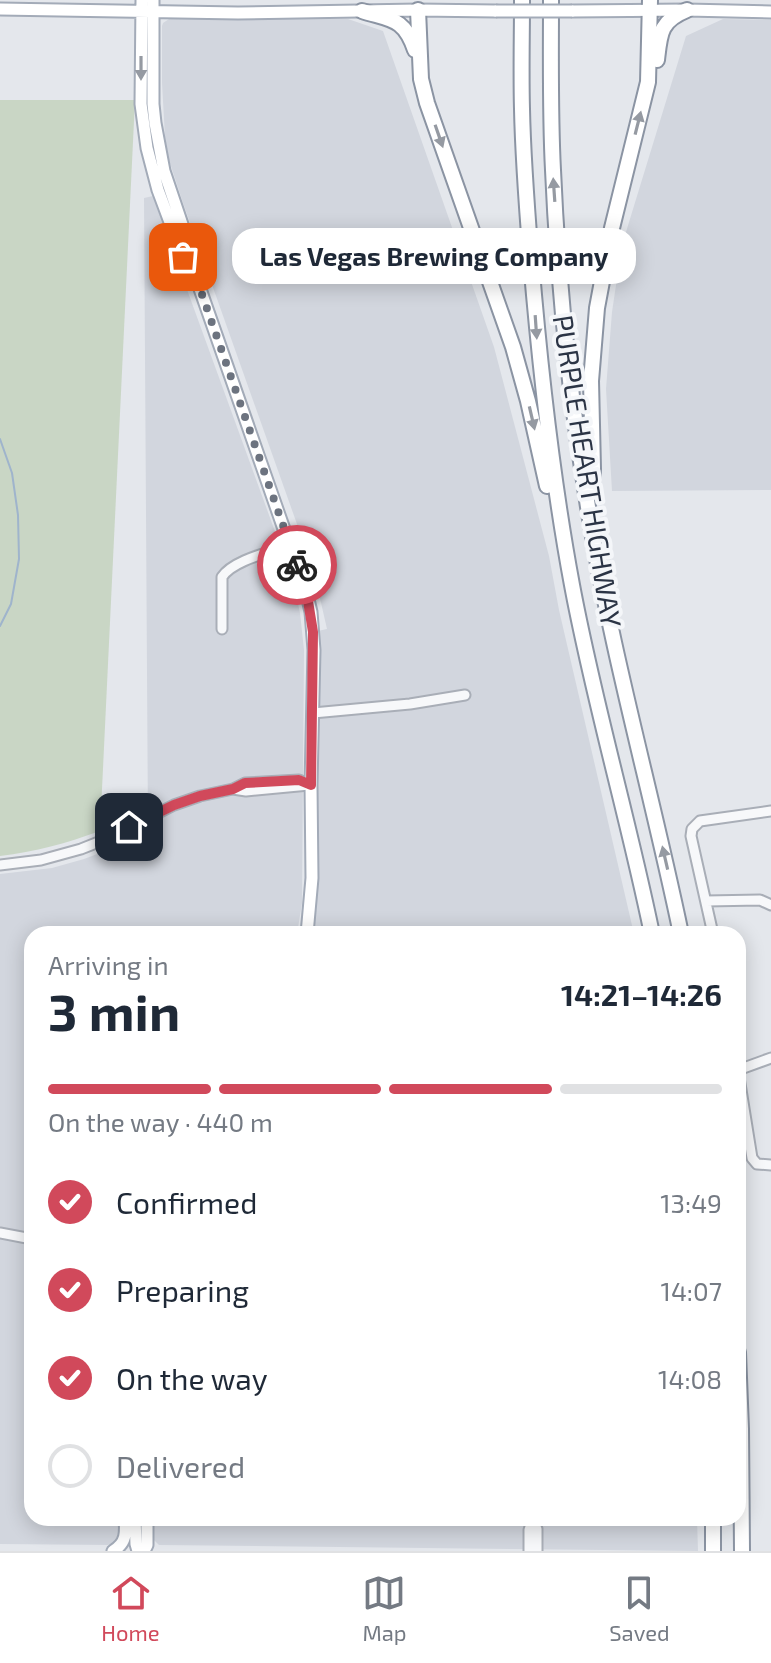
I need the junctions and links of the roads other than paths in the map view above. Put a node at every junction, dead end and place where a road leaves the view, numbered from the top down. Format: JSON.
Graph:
{"nodes":[{"id":1,"x":513,"y":0,"type":"edge"},
{"id":2,"x":522,"y":0,"type":"edge"},
{"id":3,"x":551,"y":0,"type":"edge"},
{"id":4,"x":650,"y":5,"type":"edge"},
{"id":5,"x":147,"y":6,"type":"edge"},
{"id":6,"x":422,"y":7,"type":"edge"},
{"id":7,"x":0,"y":9,"type":"edge"},
{"id":8,"x":687,"y":10,"type":"junction"},
{"id":9,"x":362,"y":11,"type":"junction"},
{"id":10,"x":771,"y":12,"type":"edge"},
{"id":11,"x":419,"y":61,"type":"junction"},
{"id":12,"x":648,"y":82,"type":"junction"},
{"id":13,"x":522,"y":109,"type":"junction"},
{"id":14,"x":590,"y":517,"type":"junction"},
{"id":15,"x":290,"y":545,"type":"junction"},
{"id":16,"x":222,"y":629,"type":"dead end"},
{"id":17,"x":465,"y":695,"type":"dead end"},
{"id":18,"x":598,"y":708,"type":"junction"},
{"id":19,"x":313,"y":713,"type":"junction"},
{"id":20,"x":311,"y":785,"type":"junction"},
{"id":21,"x":771,"y":811,"type":"edge"},
{"id":22,"x":0,"y":865,"type":"edge"},
{"id":23,"x":706,"y":901,"type":"junction"},
{"id":24,"x":771,"y":905,"type":"edge"},
{"id":25,"x":308,"y":926,"type":"edge"},
{"id":26,"x":650,"y":926,"type":"edge"},
{"id":27,"x":679,"y":926,"type":"edge"},
{"id":28,"x":711,"y":926,"type":"edge"},
{"id":29,"x":771,"y":1058,"type":"edge"},
{"id":30,"x":746,"y":1067,"type":"edge"},
{"id":31,"x":746,"y":1120,"type":"edge"},
{"id":32,"x":771,"y":1165,"type":"edge"},
{"id":33,"x":0,"y":1233,"type":"edge"},
{"id":34,"x":24,"y":1238,"type":"edge"},
{"id":35,"x":125,"y":1526,"type":"edge"},
{"id":36,"x":135,"y":1526,"type":"edge"},
{"id":37,"x":147,"y":1526,"type":"edge"},
{"id":38,"x":530,"y":1526,"type":"edge"},
{"id":39,"x":536,"y":1526,"type":"edge"},
{"id":40,"x":713,"y":1526,"type":"edge"},
{"id":41,"x":743,"y":1526,"type":"edge"},
{"id":42,"x":743,"y":1547,"type":"edge"},
{"id":43,"x":113,"y":1551,"type":"edge"},
{"id":44,"x":138,"y":1551,"type":"edge"},
{"id":45,"x":144,"y":1551,"type":"edge"},
{"id":46,"x":529,"y":1551,"type":"edge"},
{"id":47,"x":537,"y":1551,"type":"edge"},
{"id":48,"x":713,"y":1551,"type":"edge"}],
"edges":[{"from":1,"to":13,"type":"highway"},
{"from":2,"to":13,"type":"highway","name":"PURPLE HEART HIGHWAY"},
{"from":14,"to":3,"type":"highway","name":"PURPLE HEART HIGHWAY","one_way":true},
{"from":4,"to":6,"type":"main road","bridge":true},
{"from":4,"to":8,"type":"main road"},
{"from":4,"to":12,"type":"highway"},
{"from":5,"to":7,"type":"main road"},
{"from":5,"to":9,"type":"main road"},
{"from":5,"to":15,"type":"main road"},
{"from":6,"to":9,"type":"main road"},
{"from":6,"to":11,"type":"highway"},
{"from":8,"to":10,"type":"main road"},
{"from":8,"to":12,"type":"highway"},
{"from":9,"to":11,"type":"highway"},
{"from":11,"to":18,"type":"highway","one_way":true},
{"from":14,"to":12,"type":"highway","one_way":true},
{"from":13,"to":18,"type":"highway","name":"PURPLE HEART HIGHWAY","one_way":true},
{"from":27,"to":14,"type":"highway","name":"PURPLE HEART HIGHWAY","one_way":true},
{"from":15,"to":16,"type":"street"},
{"from":15,"to":19,"type":"main road"},
{"from":17,"to":19,"type":"street"},
{"from":18,"to":26,"type":"highway","name":"PURPLE HEART HIGHWAY"},
{"from":19,"to":20,"type":"main road"},
{"from":20,"to":22,"type":"street"},
{"from":20,"to":25,"type":"main road"},
{"from":21,"to":23,"type":"street"},
{"from":23,"to":24,"type":"street"},
{"from":23,"to":28,"type":"street"},
{"from":29,"to":30,"type":"street"},
{"from":31,"to":32,"type":"street"},
{"from":33,"to":34,"type":"street"},
{"from":35,"to":43,"type":"main road"},
{"from":36,"to":44,"type":"main road"},
{"from":37,"to":45,"type":"main road"},
{"from":38,"to":46,"type":"street"},
{"from":39,"to":47,"type":"street"},
{"from":40,"to":48,"type":"highway"},
{"from":41,"to":42,"type":"highway"}]}
